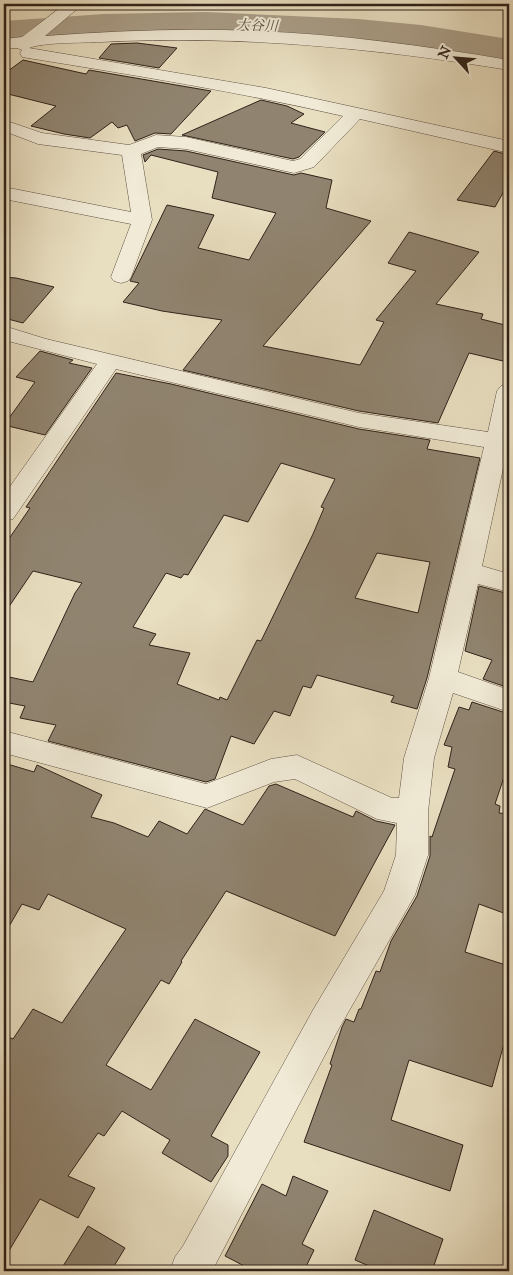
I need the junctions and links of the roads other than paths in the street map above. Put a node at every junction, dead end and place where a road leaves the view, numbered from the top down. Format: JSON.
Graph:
{"nodes":[{"id":1,"x":75,"y":4,"type":"edge"},
{"id":2,"x":16,"y":47,"type":"edge"},
{"id":3,"x":509,"y":64,"type":"edge"},
{"id":4,"x":356,"y":113,"type":"junction"},
{"id":5,"x":4,"y":125,"type":"edge"},
{"id":6,"x":509,"y":147,"type":"edge"},
{"id":7,"x":131,"y":151,"type":"junction"},
{"id":8,"x":4,"y":193,"type":"edge"},
{"id":9,"x":142,"y":220,"type":"junction"},
{"id":10,"x":121,"y":277,"type":"dead end"},
{"id":11,"x":4,"y":333,"type":"edge"},
{"id":12,"x":111,"y":360,"type":"junction"},
{"id":13,"x":509,"y":391,"type":"edge"},
{"id":14,"x":504,"y":442,"type":"edge"},
{"id":15,"x":4,"y":513,"type":"edge"},
{"id":16,"x":468,"y":572,"type":"junction"},
{"id":17,"x":509,"y":583,"type":"edge"},
{"id":18,"x":442,"y":678,"type":"junction"},
{"id":19,"x":509,"y":701,"type":"edge"},
{"id":20,"x":4,"y":742,"type":"edge"},
{"id":21,"x":413,"y":812,"type":"junction"},
{"id":22,"x":189,"y":1271,"type":"edge"}],
"edges":[{"from":1,"to":2,"type":"street"},
{"from":2,"to":3,"type":"street"},
{"from":2,"to":4,"type":"street"},
{"from":4,"to":6,"type":"street"},
{"from":4,"to":7,"type":"street"},
{"from":5,"to":7,"type":"street"},
{"from":7,"to":9,"type":"street"},
{"from":8,"to":9,"type":"street"},
{"from":9,"to":10,"type":"street"},
{"from":11,"to":12,"type":"street"},
{"from":12,"to":14,"type":"street"},
{"from":12,"to":15,"type":"street"},
{"from":13,"to":14,"type":"street"},
{"from":14,"to":16,"type":"street"},
{"from":16,"to":17,"type":"street"},
{"from":16,"to":18,"type":"street"},
{"from":18,"to":19,"type":"street"},
{"from":18,"to":21,"type":"street"},
{"from":20,"to":21,"type":"street"},
{"from":21,"to":22,"type":"street"}]}
